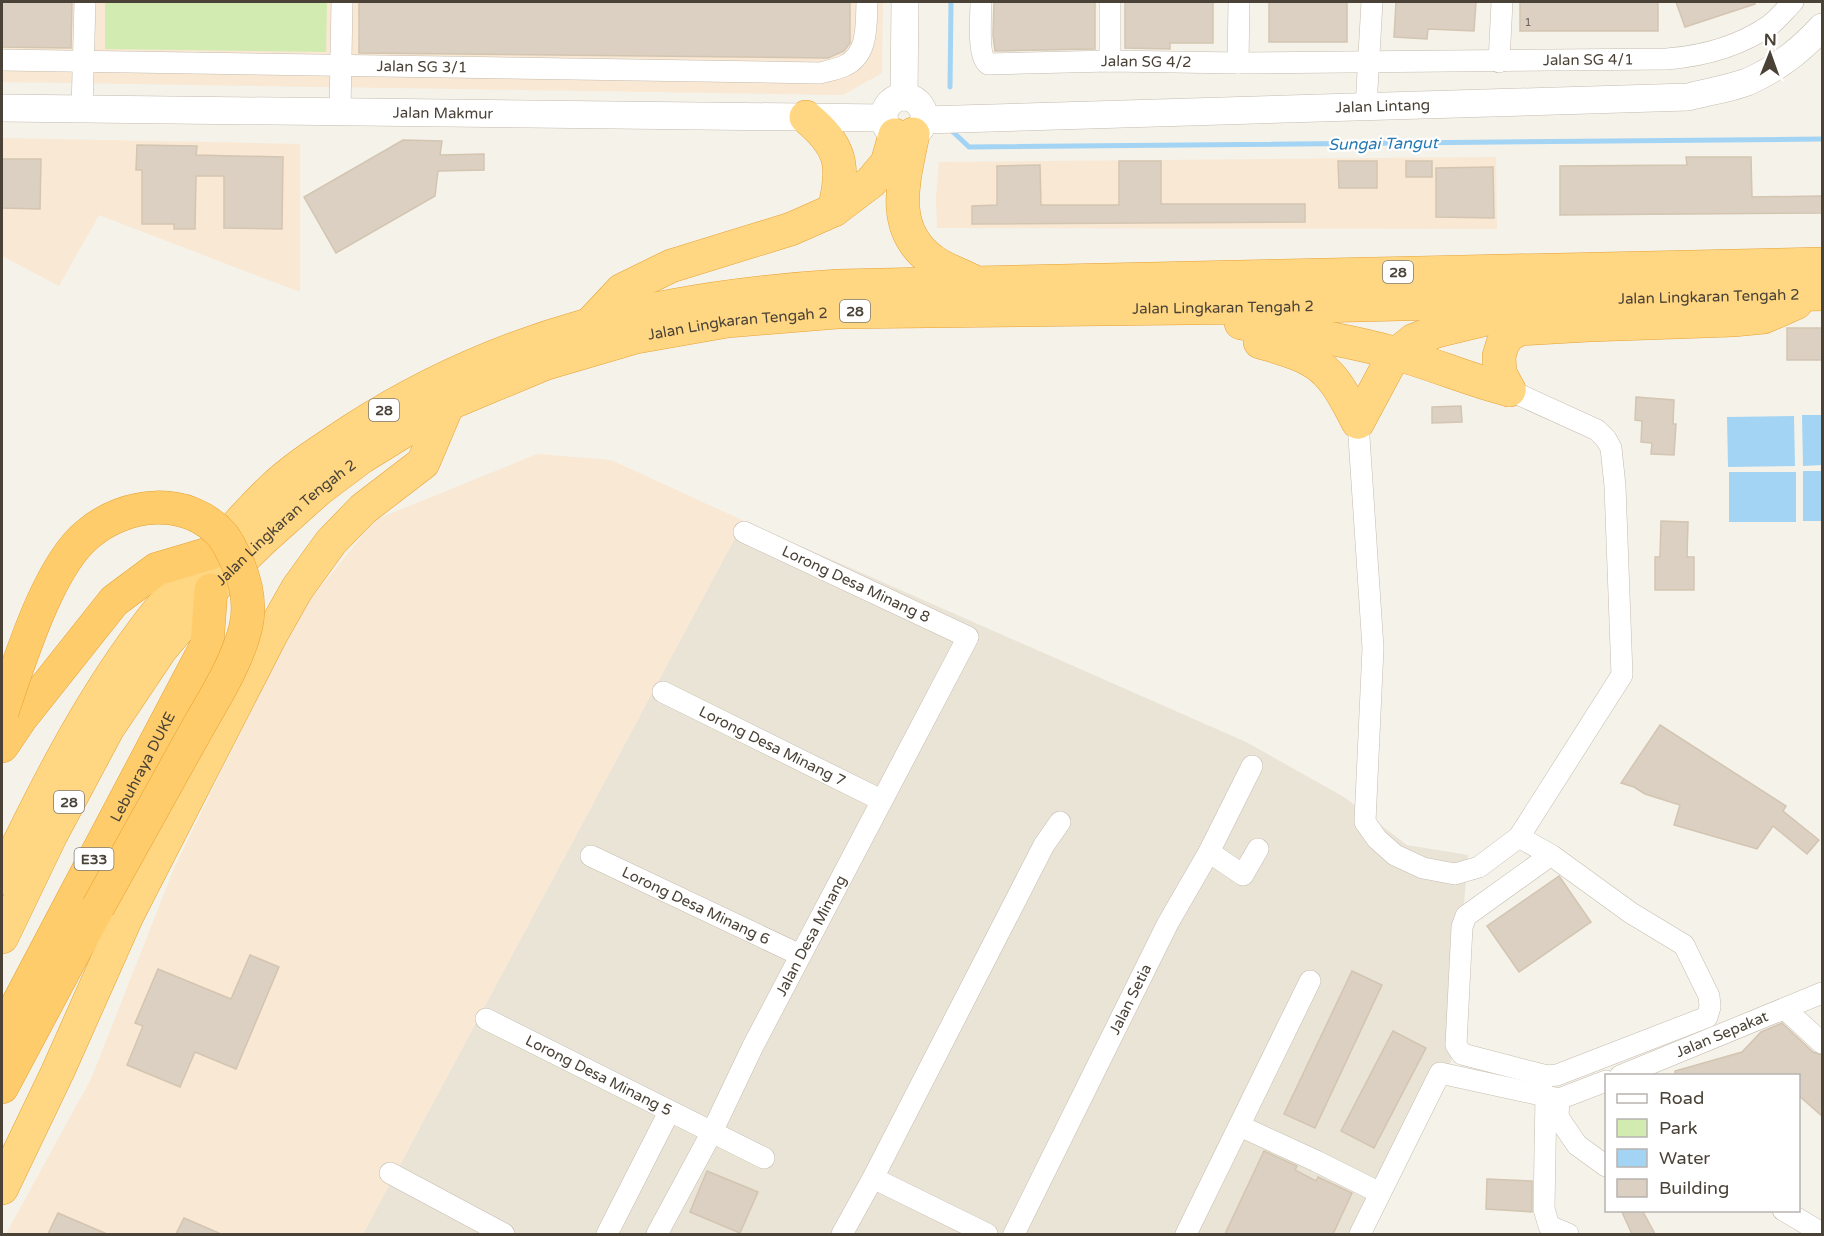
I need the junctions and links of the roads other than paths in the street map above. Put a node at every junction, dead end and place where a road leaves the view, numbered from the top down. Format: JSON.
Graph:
{"nodes":[{"id":1,"x":85,"y":2,"type":"edge"},
{"id":2,"x":342,"y":2,"type":"edge"},
{"id":3,"x":867,"y":2,"type":"edge"},
{"id":4,"x":905,"y":2,"type":"edge"},
{"id":5,"x":981,"y":2,"type":"edge"},
{"id":6,"x":1110,"y":2,"type":"edge"},
{"id":7,"x":1239,"y":2,"type":"edge"},
{"id":8,"x":1372,"y":2,"type":"edge"},
{"id":9,"x":1502,"y":2,"type":"edge"},
{"id":10,"x":1793,"y":2,"type":"edge"},
{"id":11,"x":1822,"y":27,"type":"edge"},
{"id":12,"x":2,"y":60,"type":"edge"},
{"id":13,"x":83,"y":61,"type":"junction"},
{"id":14,"x":1110,"y":61,"type":"junction"},
{"id":15,"x":1369,"y":62,"type":"junction"},
{"id":16,"x":1498,"y":62,"type":"junction"},
{"id":17,"x":1238,"y":63,"type":"junction"},
{"id":18,"x":340,"y":65,"type":"junction"},
{"id":19,"x":1366,"y":107,"type":"junction"},
{"id":20,"x":2,"y":108,"type":"edge"},
{"id":21,"x":82,"y":109,"type":"junction"},
{"id":22,"x":340,"y":112,"type":"junction"},
{"id":23,"x":806,"y":117,"type":"junction"},
{"id":24,"x":904,"y":127,"type":"junction"},
{"id":25,"x":834,"y":210,"type":"junction"},
{"id":26,"x":973,"y":281,"type":"junction"},
{"id":27,"x":1820,"y":284,"type":"edge"},
{"id":28,"x":1550,"y":301,"type":"junction"},
{"id":29,"x":1156,"y":309,"type":"junction"},
{"id":30,"x":591,"y":323,"type":"junction"},
{"id":31,"x":1395,"y":353,"type":"junction"},
{"id":32,"x":1509,"y":390,"type":"junction"},
{"id":33,"x":448,"y":404,"type":"junction"},
{"id":34,"x":1358,"y":422,"type":"junction"},
{"id":35,"x":744,"y":531,"type":"dead end"},
{"id":36,"x":211,"y":554,"type":"junction"},
{"id":37,"x":211,"y":590,"type":"junction"},
{"id":38,"x":968,"y":637,"type":"joint"},
{"id":39,"x":133,"y":669,"type":"junction"},
{"id":40,"x":663,"y":692,"type":"dead end"},
{"id":41,"x":2,"y":712,"type":"edge"},
{"id":42,"x":2,"y":746,"type":"edge"},
{"id":43,"x":1252,"y":766,"type":"dead end"},
{"id":44,"x":881,"y":800,"type":"junction"},
{"id":45,"x":1060,"y":822,"type":"dead end"},
{"id":46,"x":1519,"y":837,"type":"junction"},
{"id":47,"x":1258,"y":849,"type":"dead end"},
{"id":48,"x":1209,"y":852,"type":"junction"},
{"id":49,"x":1551,"y":855,"type":"junction"},
{"id":50,"x":591,"y":856,"type":"dead end"},
{"id":51,"x":2,"y":878,"type":"edge"},
{"id":52,"x":2,"y":937,"type":"edge"},
{"id":53,"x":800,"y":955,"type":"junction"},
{"id":54,"x":1310,"y":981,"type":"dead end"},
{"id":55,"x":1822,"y":993,"type":"edge"},
{"id":56,"x":1785,"y":1009,"type":"junction"},
{"id":57,"x":486,"y":1019,"type":"dead end"},
{"id":58,"x":2,"y":1034,"type":"edge"},
{"id":59,"x":1822,"y":1043,"type":"edge"},
{"id":60,"x":1633,"y":1073,"type":"edge"},
{"id":61,"x":1605,"y":1081,"type":"edge"},
{"id":62,"x":2,"y":1087,"type":"edge"},
{"id":63,"x":1553,"y":1097,"type":"junction"},
{"id":64,"x":669,"y":1112,"type":"junction"},
{"id":65,"x":1240,"y":1126,"type":"junction"},
{"id":66,"x":712,"y":1132,"type":"junction"},
{"id":67,"x":764,"y":1158,"type":"dead end"},
{"id":68,"x":1605,"y":1165,"type":"edge"},
{"id":69,"x":390,"y":1173,"type":"dead end"},
{"id":70,"x":873,"y":1178,"type":"junction"},
{"id":71,"x":2,"y":1188,"type":"edge"},
{"id":72,"x":1380,"y":1193,"type":"junction"},
{"id":73,"x":1786,"y":1212,"type":"edge"},
{"id":74,"x":1822,"y":1233,"type":"edge"},
{"id":75,"x":504,"y":1234,"type":"edge"},
{"id":76,"x":607,"y":1234,"type":"edge"},
{"id":77,"x":657,"y":1234,"type":"edge"},
{"id":78,"x":842,"y":1234,"type":"edge"},
{"id":79,"x":987,"y":1234,"type":"edge"},
{"id":80,"x":1014,"y":1234,"type":"edge"},
{"id":81,"x":1186,"y":1234,"type":"edge"},
{"id":82,"x":1360,"y":1234,"type":"edge"},
{"id":83,"x":1568,"y":1234,"type":"edge"}],
"edges":[{"from":1,"to":13,"type":"street"},
{"from":2,"to":18,"type":"street"},
{"from":3,"to":18,"type":"street","name":"Jalan SG 3/1"},
{"from":4,"to":24,"type":"street"},
{"from":5,"to":14,"type":"street","name":"Jalan SG 4/2"},
{"from":6,"to":14,"type":"street"},
{"from":7,"to":17,"type":"street"},
{"from":8,"to":15,"type":"street"},
{"from":9,"to":16,"type":"street"},
{"from":10,"to":16,"type":"street","name":"Jalan SG 4/1"},
{"from":11,"to":19,"type":"street","name":"Jalan Lintang"},
{"from":12,"to":13,"type":"street","name":"Jalan SG 3/1"},
{"from":13,"to":18,"type":"street","name":"Jalan SG 3/1"},
{"from":13,"to":21,"type":"street"},
{"from":14,"to":17,"type":"street","name":"Jalan SG 4/2"},
{"from":15,"to":16,"type":"street","name":"Jalan SG 4/1"},
{"from":15,"to":17,"type":"street","name":"Jalan SG 4/2"},
{"from":15,"to":19,"type":"street"},
{"from":18,"to":22,"type":"street"},
{"from":19,"to":24,"type":"street","name":"Jalan Lintang"},
{"from":20,"to":21,"type":"street","name":"Jalan Makmur"},
{"from":21,"to":22,"type":"street","name":"Jalan Makmur"},
{"from":22,"to":23,"type":"street","name":"Jalan Makmur"},
{"from":23,"to":24,"type":"street","name":"Jalan Makmur"},
{"from":23,"to":25,"type":"highway"},
{"from":24,"to":25,"type":"highway"},
{"from":24,"to":26,"type":"highway"},
{"from":25,"to":30,"type":"highway"},
{"from":26,"to":27,"type":"highway","name":"Jalan Lingkaran Tengah 2","number":"28"},
{"from":26,"to":30,"type":"highway","name":"Jalan Lingkaran Tengah 2","number":"28"},
{"from":27,"to":28,"type":"highway","name":"Jalan Lingkaran Tengah 2","number":"28"},
{"from":27,"to":32,"type":"highway"},
{"from":28,"to":29,"type":"highway","name":"Jalan Lingkaran Tengah 2","number":"28"},
{"from":28,"to":31,"type":"highway"},
{"from":29,"to":31,"type":"highway"},
{"from":29,"to":33,"type":"highway","name":"Jalan Lingkaran Tengah 2","number":"28"},
{"from":29,"to":34,"type":"highway"},
{"from":30,"to":36,"type":"highway","name":"Jalan Lingkaran Tengah 2","number":"28"},
{"from":31,"to":32,"type":"highway"},
{"from":31,"to":34,"type":"highway"},
{"from":32,"to":46,"type":"street"},
{"from":33,"to":37,"type":"highway","name":"Jalan Lingkaran Tengah 2","number":"28"},
{"from":33,"to":71,"type":"highway"},
{"from":34,"to":46,"type":"street"},
{"from":35,"to":38,"type":"street","name":"Lorong Desa Minang 8"},
{"from":36,"to":39,"type":"highway","name":"Jalan Lingkaran Tengah 2","number":"28"},
{"from":36,"to":42,"type":"highway"},
{"from":37,"to":39,"type":"highway","name":"Jalan Lingkaran Tengah 2","number":"28"},
{"from":37,"to":58,"type":"highway","name":"Lebuhraya DUKE","number":"E33"},
{"from":38,"to":44,"type":"street","name":"Jalan Desa Minang"},
{"from":39,"to":51,"type":"highway","name":"Jalan Lingkaran Tengah 2","number":"28"},
{"from":39,"to":52,"type":"highway","name":"Jalan Lingkaran Tengah 2","number":"28"},
{"from":40,"to":44,"type":"street","name":"Lorong Desa Minang 7"},
{"from":41,"to":62,"type":"highway","bridge":true},
{"from":43,"to":48,"type":"street","name":"Jalan Setia"},
{"from":44,"to":53,"type":"street","name":"Jalan Desa Minang"},
{"from":45,"to":70,"type":"street"},
{"from":46,"to":49,"type":"street"},
{"from":47,"to":48,"type":"street"},
{"from":48,"to":80,"type":"street","name":"Jalan Setia"},
{"from":49,"to":49,"type":"street"},
{"from":50,"to":53,"type":"street","name":"Lorong Desa Minang 6"},
{"from":53,"to":66,"type":"street","name":"Jalan Desa Minang"},
{"from":54,"to":65,"type":"street"},
{"from":55,"to":56,"type":"street","name":"Jalan Sepakat"},
{"from":56,"to":59,"type":"street"},
{"from":56,"to":60,"type":"street","name":"Jalan Sepakat"},
{"from":57,"to":64,"type":"street","name":"Lorong Desa Minang 5"},
{"from":61,"to":63,"type":"street"},
{"from":63,"to":68,"type":"street"},
{"from":63,"to":72,"type":"street"},
{"from":63,"to":83,"type":"street"},
{"from":64,"to":66,"type":"street","name":"Lorong Desa Minang 5"},
{"from":64,"to":76,"type":"street"},
{"from":65,"to":72,"type":"street"},
{"from":65,"to":81,"type":"street"},
{"from":66,"to":67,"type":"street","name":"Lorong Desa Minang 5"},
{"from":66,"to":77,"type":"street","name":"Jalan Desa Minang"},
{"from":69,"to":75,"type":"street"},
{"from":70,"to":78,"type":"street"},
{"from":70,"to":79,"type":"street"},
{"from":72,"to":82,"type":"street"},
{"from":73,"to":74,"type":"street"}]}
